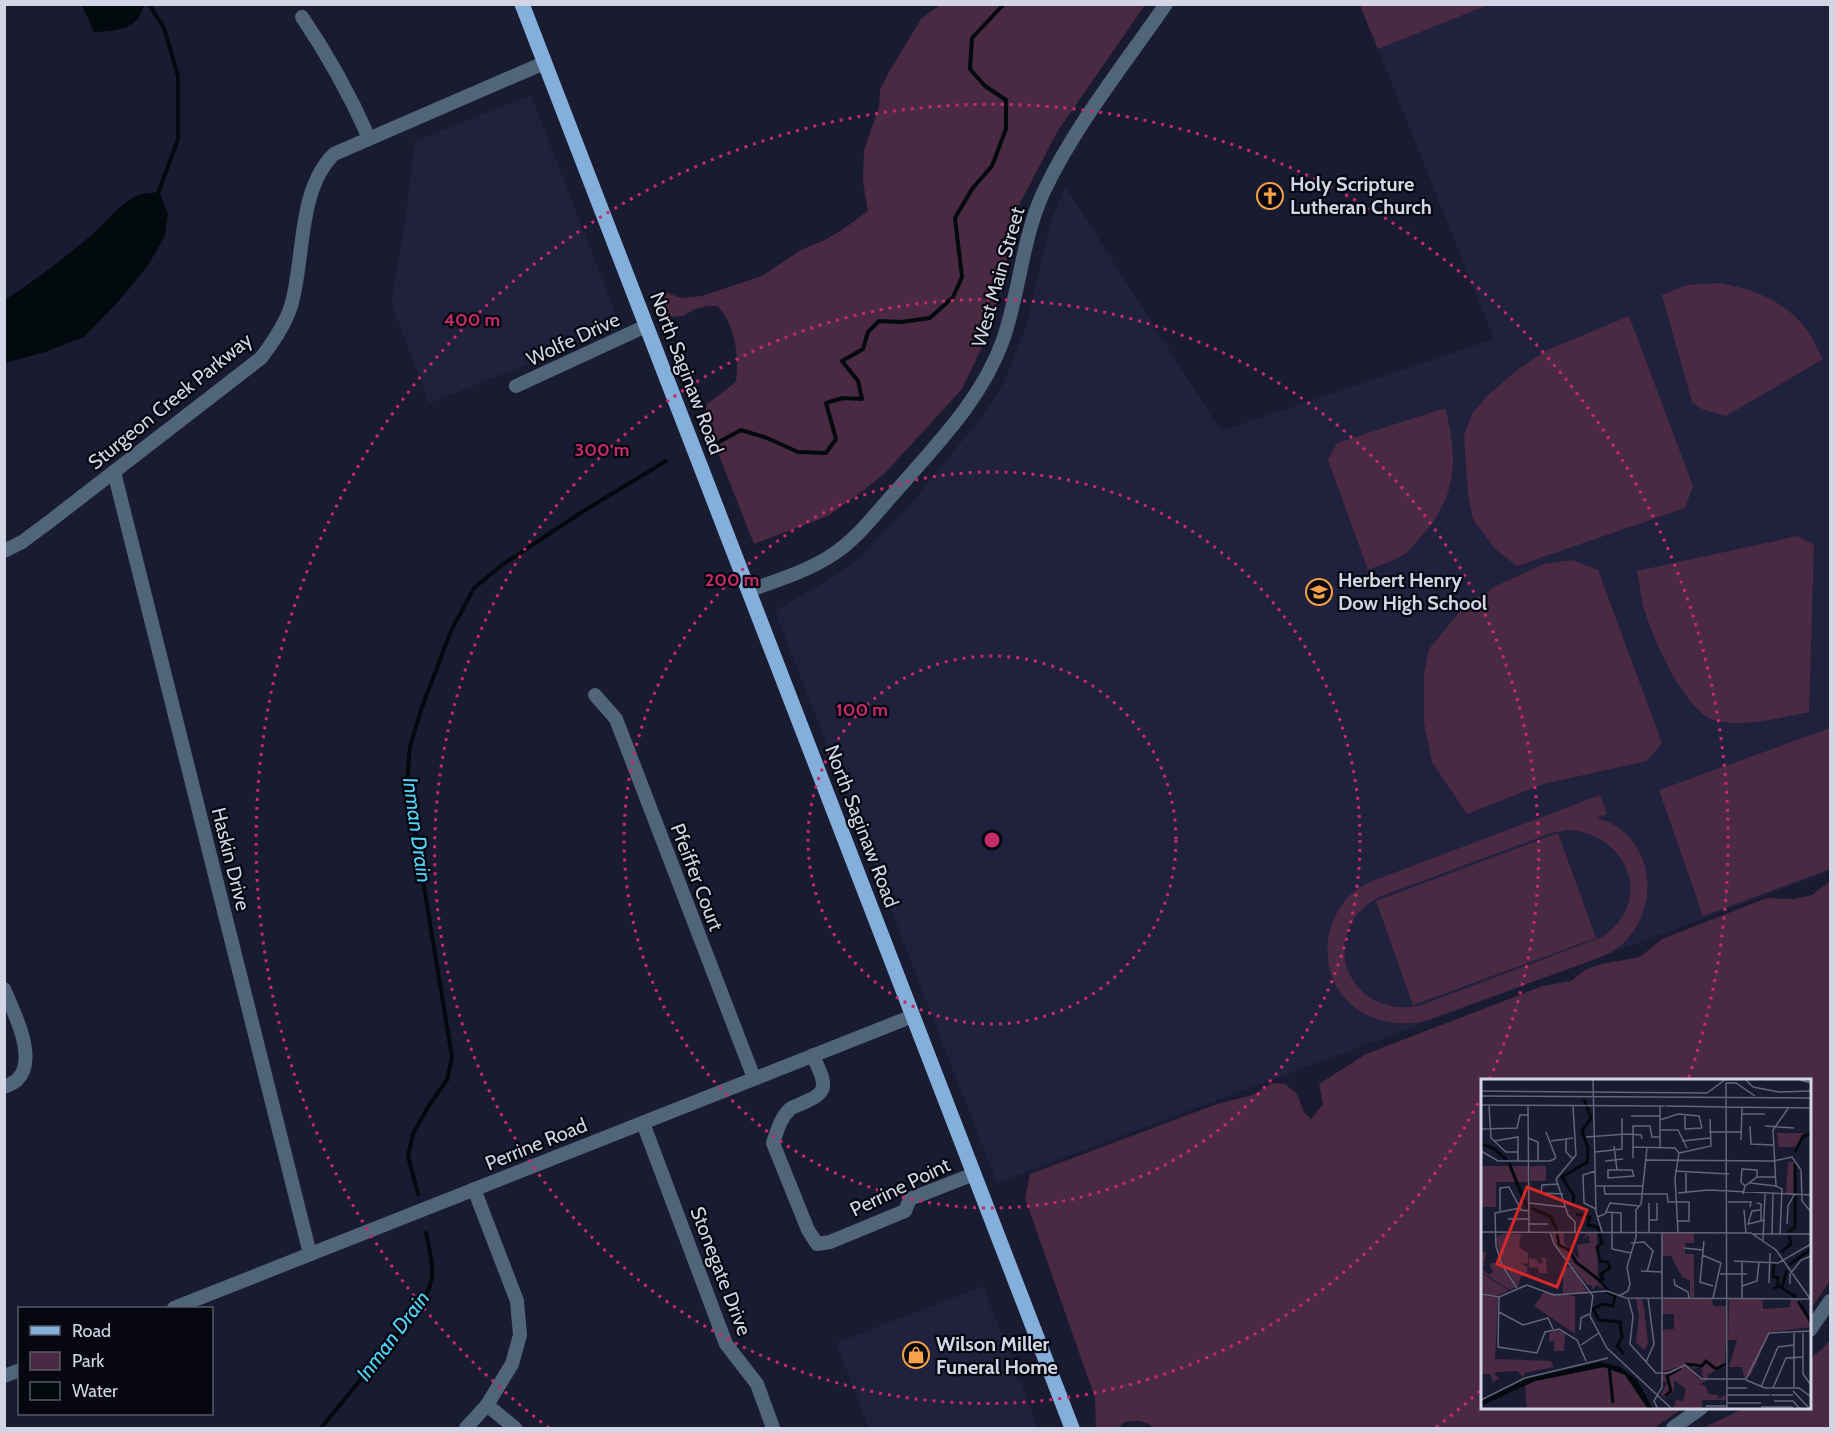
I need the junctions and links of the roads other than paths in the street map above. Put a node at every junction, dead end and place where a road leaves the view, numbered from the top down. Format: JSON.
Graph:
{"nodes":[{"id":1,"x":522,"y":4,"type":"edge"},
{"id":2,"x":1166,"y":4,"type":"edge"},
{"id":3,"x":302,"y":17,"type":"dead end"},
{"id":4,"x":544,"y":63,"type":"junction"},
{"id":5,"x":369,"y":138,"type":"junction"},
{"id":6,"x":646,"y":326,"type":"junction"},
{"id":7,"x":516,"y":386,"type":"dead end"},
{"id":8,"x":114,"y":472,"type":"junction"},
{"id":9,"x":4,"y":551,"type":"edge"},
{"id":10,"x":748,"y":591,"type":"junction"},
{"id":11,"x":595,"y":695,"type":"dead end"},
{"id":12,"x":4,"y":989,"type":"edge"},
{"id":13,"x":913,"y":1016,"type":"junction"},
{"id":14,"x":813,"y":1055,"type":"junction"},
{"id":15,"x":754,"y":1078,"type":"junction"},
{"id":16,"x":4,"y":1087,"type":"edge"},
{"id":17,"x":643,"y":1123,"type":"junction"},
{"id":18,"x":974,"y":1174,"type":"junction"},
{"id":19,"x":474,"y":1189,"type":"junction"},
{"id":20,"x":310,"y":1254,"type":"junction"},
{"id":21,"x":1830,"y":1301,"type":"edge"},
{"id":22,"x":177,"y":1307,"type":"edge"},
{"id":23,"x":1811,"y":1327,"type":"edge"},
{"id":24,"x":487,"y":1405,"type":"junction"},
{"id":25,"x":1698,"y":1409,"type":"edge"},
{"id":26,"x":466,"y":1428,"type":"edge"},
{"id":27,"x":515,"y":1428,"type":"edge"},
{"id":28,"x":773,"y":1428,"type":"edge"},
{"id":29,"x":1072,"y":1428,"type":"edge"},
{"id":30,"x":1673,"y":1428,"type":"edge"}],
"edges":[{"from":1,"to":4,"type":"main road","name":"North Saginaw Road"},
{"from":2,"to":10,"type":"street","name":"West Main Street"},
{"from":3,"to":5,"type":"street"},
{"from":4,"to":5,"type":"street","name":"Sturgeon Creek Parkway"},
{"from":4,"to":6,"type":"main road","name":"North Saginaw Road"},
{"from":5,"to":8,"type":"street","name":"Sturgeon Creek Parkway"},
{"from":6,"to":7,"type":"street","name":"Wolfe Drive"},
{"from":6,"to":10,"type":"main road","name":"North Saginaw Road"},
{"from":8,"to":9,"type":"street","name":"Sturgeon Creek Parkway"},
{"from":8,"to":20,"type":"street","name":"Haskin Drive"},
{"from":10,"to":13,"type":"main road","name":"North Saginaw Road"},
{"from":11,"to":15,"type":"street","name":"Pfeiffer Court"},
{"from":12,"to":16,"type":"street"},
{"from":13,"to":14,"type":"street","name":"Perrine Road"},
{"from":13,"to":18,"type":"main road","name":"North Saginaw Road"},
{"from":14,"to":15,"type":"street","name":"Perrine Road"},
{"from":14,"to":18,"type":"street","name":"Perrine Point"},
{"from":15,"to":17,"type":"street","name":"Perrine Road"},
{"from":17,"to":19,"type":"street","name":"Perrine Road"},
{"from":17,"to":28,"type":"street","name":"Stonegate Drive"},
{"from":18,"to":29,"type":"main road","name":"North Saginaw Road"},
{"from":19,"to":20,"type":"street","name":"Perrine Road"},
{"from":19,"to":24,"type":"street"},
{"from":20,"to":22,"type":"street","name":"Perrine Road"},
{"from":21,"to":23,"type":"street"},
{"from":24,"to":26,"type":"street"},
{"from":24,"to":27,"type":"street"},
{"from":25,"to":30,"type":"street"}]}
